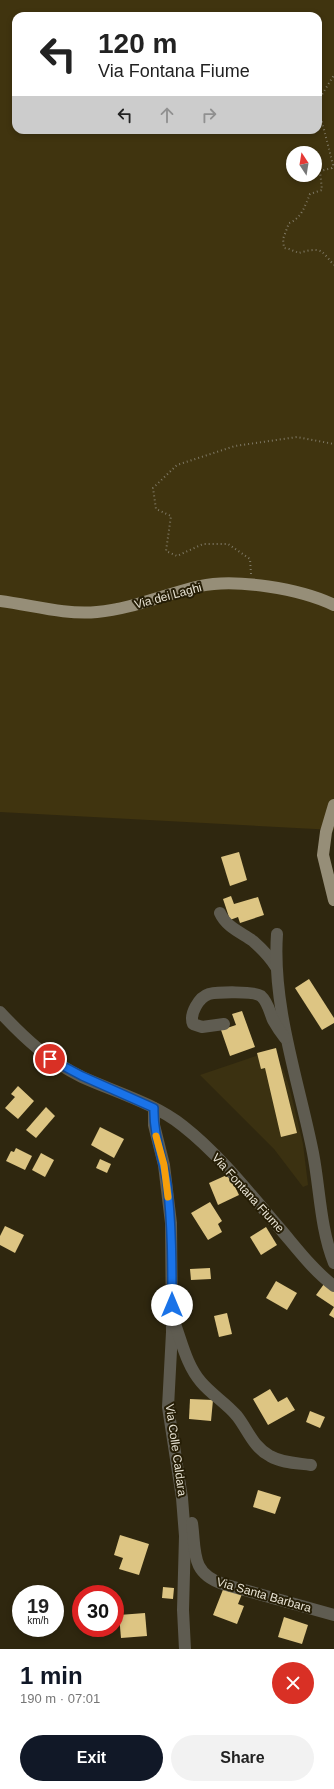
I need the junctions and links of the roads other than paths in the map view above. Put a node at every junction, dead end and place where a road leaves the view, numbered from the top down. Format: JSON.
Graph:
{"nodes":[{"id":1,"x":0,"y":601,"type":"edge"},
{"id":2,"x":334,"y":605,"type":"edge"},
{"id":3,"x":334,"y":805,"type":"edge"},
{"id":4,"x":334,"y":900,"type":"edge"},
{"id":5,"x":220,"y":913,"type":"dead end"},
{"id":6,"x":277,"y":934,"type":"dead end"},
{"id":7,"x":277,"y":968,"type":"junction"},
{"id":8,"x":0,"y":1012,"type":"edge"},
{"id":9,"x":224,"y":1024,"type":"dead end"},
{"id":10,"x":287,"y":1041,"type":"junction"},
{"id":11,"x":151,"y":1107,"type":"junction"},
{"id":12,"x":334,"y":1263,"type":"edge"},
{"id":13,"x":334,"y":1286,"type":"edge"},
{"id":14,"x":172,"y":1317,"type":"junction"},
{"id":15,"x":311,"y":1465,"type":"dead end"},
{"id":16,"x":182,"y":1498,"type":"junction"},
{"id":17,"x":334,"y":1615,"type":"edge"},
{"id":18,"x":185,"y":1649,"type":"edge"}],
"edges":[{"from":1,"to":2,"type":"main road","name":"Via dei Laghi"},
{"from":3,"to":4,"type":"main road"},
{"from":5,"to":7,"type":"street"},
{"from":6,"to":7,"type":"street"},
{"from":7,"to":10,"type":"street"},
{"from":8,"to":11,"type":"street","name":"Via Fontana Fiume"},
{"from":9,"to":10,"type":"street"},
{"from":10,"to":12,"type":"street"},
{"from":11,"to":13,"type":"street","name":"Via Fontana Fiume"},
{"from":11,"to":14,"type":"street","name":"Via Colle Caldara"},
{"from":14,"to":15,"type":"street"},
{"from":14,"to":16,"type":"street","name":"Via Colle Caldara"},
{"from":16,"to":17,"type":"street","name":"Via Santa Barbara"},
{"from":16,"to":18,"type":"street","name":"Via Colle Caldara"}]}
